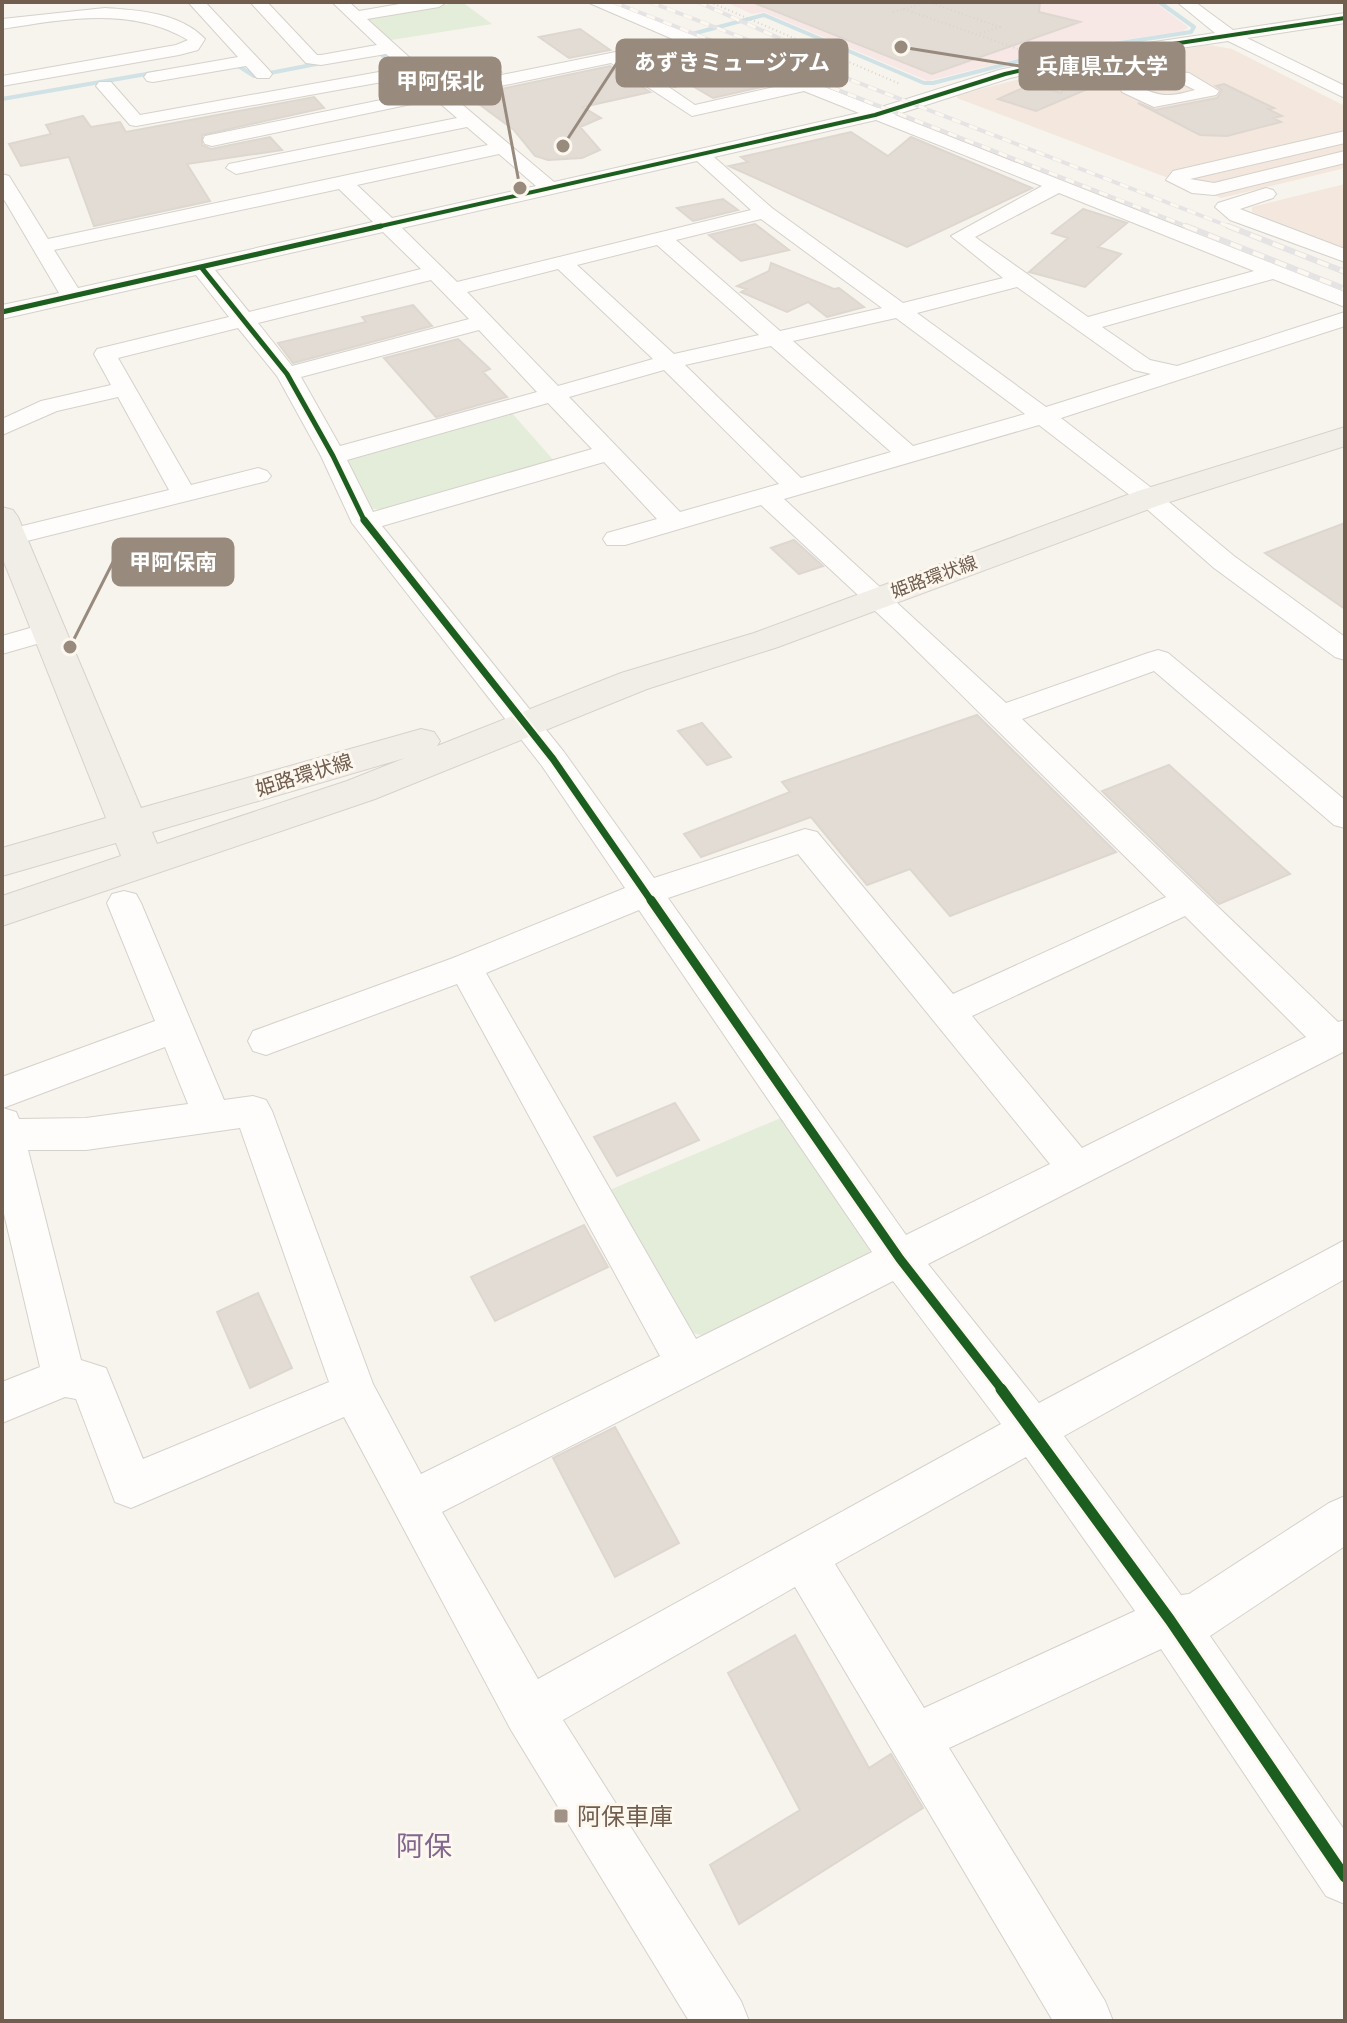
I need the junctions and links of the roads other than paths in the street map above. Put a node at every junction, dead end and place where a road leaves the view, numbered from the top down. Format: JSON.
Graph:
{"nodes":[{"id":1,"x":340,"y":2,"type":"edge"},
{"id":2,"x":439,"y":2,"type":"edge"},
{"id":3,"x":595,"y":2,"type":"edge"},
{"id":4,"x":1185,"y":2,"type":"edge"},
{"id":5,"x":256,"y":3,"type":"edge"},
{"id":6,"x":130,"y":4,"type":"edge"},
{"id":7,"x":206,"y":7,"type":"edge"},
{"id":8,"x":1304,"y":8,"type":"dead end"},
{"id":9,"x":355,"y":16,"type":"junction"},
{"id":10,"x":40,"y":18,"type":"junction"},
{"id":11,"x":151,"y":18,"type":"junction"},
{"id":12,"x":1341,"y":21,"type":"edge"},
{"id":13,"x":2,"y":24,"type":"edge"},
{"id":14,"x":1229,"y":35,"type":"junction"},
{"id":15,"x":197,"y":39,"type":"junction"},
{"id":16,"x":693,"y":41,"type":"junction"},
{"id":17,"x":390,"y":48,"type":"junction"},
{"id":18,"x":179,"y":50,"type":"junction"},
{"id":19,"x":1101,"y":54,"type":"junction"},
{"id":20,"x":615,"y":58,"type":"junction"},
{"id":21,"x":250,"y":60,"type":"junction"},
{"id":22,"x":406,"y":73,"type":"junction"},
{"id":23,"x":1141,"y":74,"type":"junction"},
{"id":24,"x":2,"y":81,"type":"edge"},
{"id":25,"x":102,"y":81,"type":"junction"},
{"id":26,"x":804,"y":86,"type":"junction"},
{"id":27,"x":2,"y":93,"type":"edge"},
{"id":28,"x":1345,"y":93,"type":"edge"},
{"id":29,"x":284,"y":95,"type":"junction"},
{"id":30,"x":440,"y":95,"type":"junction"},
{"id":31,"x":195,"y":111,"type":"junction"},
{"id":32,"x":875,"y":115,"type":"junction"},
{"id":33,"x":471,"y":121,"type":"junction"},
{"id":34,"x":1299,"y":133,"type":"dead end"},
{"id":35,"x":1345,"y":137,"type":"edge"},
{"id":36,"x":212,"y":140,"type":"junction"},
{"id":37,"x":1319,"y":143,"type":"junction"},
{"id":38,"x":502,"y":148,"type":"junction"},
{"id":39,"x":1224,"y":151,"type":"dead end"},
{"id":40,"x":700,"y":154,"type":"junction"},
{"id":41,"x":1345,"y":157,"type":"edge"},
{"id":42,"x":1243,"y":160,"type":"junction"},
{"id":43,"x":236,"y":168,"type":"junction"},
{"id":44,"x":1272,"y":175,"type":"junction"},
{"id":45,"x":1345,"y":176,"type":"edge"},
{"id":46,"x":2,"y":180,"type":"edge"},
{"id":47,"x":343,"y":182,"type":"junction"},
{"id":48,"x":1058,"y":186,"type":"junction"},
{"id":49,"x":1295,"y":187,"type":"junction"},
{"id":50,"x":550,"y":188,"type":"junction"},
{"id":51,"x":263,"y":199,"type":"junction"},
{"id":52,"x":765,"y":212,"type":"junction"},
{"id":53,"x":387,"y":224,"type":"junction"},
{"id":54,"x":662,"y":239,"type":"junction"},
{"id":55,"x":43,"y":246,"type":"junction"},
{"id":56,"x":1345,"y":256,"type":"edge"},
{"id":57,"x":563,"y":263,"type":"junction"},
{"id":58,"x":201,"y":267,"type":"junction"},
{"id":59,"x":436,"y":272,"type":"junction"},
{"id":60,"x":1275,"y":272,"type":"junction"},
{"id":61,"x":1020,"y":280,"type":"junction"},
{"id":62,"x":453,"y":289,"type":"junction"},
{"id":63,"x":72,"y":296,"type":"junction"},
{"id":64,"x":1345,"y":300,"type":"edge"},
{"id":65,"x":899,"y":311,"type":"junction"},
{"id":66,"x":2,"y":312,"type":"edge"},
{"id":67,"x":241,"y":319,"type":"junction"},
{"id":68,"x":1345,"y":319,"type":"edge"},
{"id":69,"x":485,"y":322,"type":"junction"},
{"id":70,"x":1084,"y":325,"type":"junction"},
{"id":71,"x":776,"y":337,"type":"junction"},
{"id":72,"x":669,"y":362,"type":"junction"},
{"id":73,"x":1178,"y":373,"type":"junction"},
{"id":74,"x":287,"y":374,"type":"junction"},
{"id":75,"x":123,"y":389,"type":"junction"},
{"id":76,"x":555,"y":394,"type":"junction"},
{"id":77,"x":1043,"y":416,"type":"junction"},
{"id":78,"x":2,"y":428,"type":"edge"},
{"id":79,"x":1345,"y":436,"type":"edge"},
{"id":80,"x":610,"y":452,"type":"junction"},
{"id":81,"x":908,"y":454,"type":"junction"},
{"id":82,"x":333,"y":456,"type":"junction"},
{"id":83,"x":258,"y":476,"type":"dead end"},
{"id":84,"x":795,"y":486,"type":"junction"},
{"id":85,"x":184,"y":494,"type":"junction"},
{"id":86,"x":765,"y":495,"type":"junction"},
{"id":87,"x":1149,"y":498,"type":"junction"},
{"id":88,"x":675,"y":522,"type":"junction"},
{"id":89,"x":365,"y":523,"type":"junction"},
{"id":90,"x":6,"y":527,"type":"edge"},
{"id":91,"x":616,"y":539,"type":"dead end"},
{"id":92,"x":880,"y":596,"type":"junction"},
{"id":93,"x":51,"y":631,"type":"junction"},
{"id":94,"x":2,"y":645,"type":"edge"},
{"id":95,"x":1345,"y":651,"type":"edge"},
{"id":96,"x":1003,"y":715,"type":"junction"},
{"id":97,"x":526,"y":726,"type":"junction"},
{"id":98,"x":1345,"y":817,"type":"edge"},
{"id":99,"x":131,"y":826,"type":"junction"},
{"id":100,"x":2,"y":862,"type":"edge"},
{"id":101,"x":144,"y":864,"type":"junction"},
{"id":102,"x":647,"y":893,"type":"junction"},
{"id":103,"x":1188,"y":901,"type":"junction"},
{"id":104,"x":124,"y":903,"type":"dead end"},
{"id":105,"x":2,"y":911,"type":"edge"},
{"id":106,"x":465,"y":967,"type":"junction"},
{"id":107,"x":947,"y":1012,"type":"junction"},
{"id":108,"x":176,"y":1028,"type":"junction"},
{"id":109,"x":1339,"y":1037,"type":"edge"},
{"id":110,"x":266,"y":1041,"type":"dead end"},
{"id":111,"x":2,"y":1093,"type":"edge"},
{"id":112,"x":213,"y":1118,"type":"junction"},
{"id":113,"x":4,"y":1129,"type":"edge"},
{"id":114,"x":1077,"y":1169,"type":"junction"},
{"id":115,"x":900,"y":1259,"type":"junction"},
{"id":116,"x":1343,"y":1262,"type":"edge"},
{"id":117,"x":688,"y":1365,"type":"junction"},
{"id":118,"x":64,"y":1377,"type":"junction"},
{"id":119,"x":354,"y":1392,"type":"junction"},
{"id":120,"x":2,"y":1403,"type":"edge"},
{"id":121,"x":1034,"y":1432,"type":"junction"},
{"id":122,"x":412,"y":1503,"type":"junction"},
{"id":123,"x":1345,"y":1519,"type":"edge"},
{"id":124,"x":803,"y":1556,"type":"junction"},
{"id":125,"x":1170,"y":1620,"type":"junction"},
{"id":126,"x":529,"y":1712,"type":"junction"},
{"id":127,"x":914,"y":1738,"type":"junction"},
{"id":128,"x":1345,"y":1877,"type":"edge"},
{"id":129,"x":721,"y":2021,"type":"edge"},
{"id":130,"x":1085,"y":2021,"type":"edge"}],
"edges":[{"from":1,"to":9,"type":"street"},
{"from":2,"to":9,"type":"street"},
{"from":3,"to":16,"type":"street"},
{"from":4,"to":14,"type":"street"},
{"from":5,"to":17,"type":"street"},
{"from":6,"to":10,"type":"street"},
{"from":6,"to":11,"type":"street"},
{"from":7,"to":21,"type":"street"},
{"from":8,"to":12,"type":"street"},
{"from":9,"to":17,"type":"street"},
{"from":10,"to":13,"type":"street"},
{"from":10,"to":25,"type":"street"},
{"from":11,"to":15,"type":"street"},
{"from":11,"to":18,"type":"street"},
{"from":12,"to":14,"type":"street"},
{"from":14,"to":19,"type":"street"},
{"from":14,"to":28,"type":"street"},
{"from":15,"to":18,"type":"street"},
{"from":15,"to":25,"type":"street"},
{"from":16,"to":20,"type":"street"},
{"from":16,"to":26,"type":"street"},
{"from":17,"to":22,"type":"street"},
{"from":18,"to":25,"type":"street"},
{"from":19,"to":23,"type":"street"},
{"from":19,"to":32,"type":"street"},
{"from":20,"to":26,"type":"street"},
{"from":20,"to":30,"type":"street"},
{"from":21,"to":25,"type":"street"},
{"from":21,"to":29,"type":"street"},
{"from":22,"to":29,"type":"street"},
{"from":22,"to":30,"type":"street"},
{"from":23,"to":23,"type":"street"},
{"from":24,"to":25,"type":"street"},
{"from":25,"to":27,"type":"street"},
{"from":25,"to":31,"type":"street"},
{"from":26,"to":32,"type":"street"},
{"from":29,"to":31,"type":"street"},
{"from":30,"to":33,"type":"street"},
{"from":30,"to":36,"type":"street"},
{"from":31,"to":36,"type":"street"},
{"from":32,"to":40,"type":"street"},
{"from":32,"to":48,"type":"street"},
{"from":33,"to":38,"type":"street"},
{"from":33,"to":43,"type":"street"},
{"from":34,"to":37,"type":"street"},
{"from":35,"to":37,"type":"street"},
{"from":36,"to":43,"type":"street"},
{"from":37,"to":41,"type":"street"},
{"from":37,"to":42,"type":"street"},
{"from":38,"to":47,"type":"street"},
{"from":38,"to":50,"type":"street"},
{"from":39,"to":42,"type":"street"},
{"from":40,"to":50,"type":"street"},
{"from":40,"to":52,"type":"street"},
{"from":41,"to":44,"type":"street"},
{"from":42,"to":44,"type":"street"},
{"from":42,"to":44,"type":"street"},
{"from":43,"to":51,"type":"street"},
{"from":44,"to":49,"type":"street"},
{"from":45,"to":49,"type":"street"},
{"from":46,"to":55,"type":"street"},
{"from":47,"to":51,"type":"street"},
{"from":47,"to":53,"type":"street"},
{"from":48,"to":60,"type":"street"},
{"from":48,"to":61,"type":"street"},
{"from":49,"to":56,"type":"street"},
{"from":50,"to":53,"type":"street"},
{"from":51,"to":55,"type":"street"},
{"from":52,"to":54,"type":"street"},
{"from":52,"to":65,"type":"street"},
{"from":53,"to":58,"type":"street"},
{"from":53,"to":59,"type":"street"},
{"from":54,"to":57,"type":"street"},
{"from":54,"to":71,"type":"street"},
{"from":55,"to":63,"type":"street"},
{"from":57,"to":62,"type":"street"},
{"from":57,"to":72,"type":"street"},
{"from":58,"to":63,"type":"street"},
{"from":58,"to":67,"type":"street"},
{"from":59,"to":62,"type":"street"},
{"from":59,"to":67,"type":"street"},
{"from":60,"to":64,"type":"street"},
{"from":60,"to":70,"type":"street"},
{"from":61,"to":65,"type":"street"},
{"from":61,"to":70,"type":"street"},
{"from":62,"to":69,"type":"street"},
{"from":63,"to":66,"type":"street"},
{"from":65,"to":71,"type":"street"},
{"from":65,"to":77,"type":"street"},
{"from":67,"to":74,"type":"street"},
{"from":67,"to":75,"type":"street"},
{"from":68,"to":73,"type":"street"},
{"from":69,"to":74,"type":"street"},
{"from":69,"to":76,"type":"street"},
{"from":70,"to":73,"type":"street"},
{"from":71,"to":72,"type":"street"},
{"from":71,"to":81,"type":"street"},
{"from":72,"to":76,"type":"street"},
{"from":72,"to":84,"type":"street"},
{"from":73,"to":77,"type":"street"},
{"from":74,"to":82,"type":"street"},
{"from":75,"to":78,"type":"street"},
{"from":75,"to":85,"type":"street"},
{"from":76,"to":80,"type":"street"},
{"from":76,"to":82,"type":"street"},
{"from":77,"to":81,"type":"street"},
{"from":77,"to":87,"type":"street"},
{"from":79,"to":87,"type":"main road","name":"姫路環状線"},
{"from":80,"to":88,"type":"street"},
{"from":80,"to":89,"type":"street"},
{"from":81,"to":84,"type":"street"},
{"from":82,"to":89,"type":"street"},
{"from":83,"to":85,"type":"street"},
{"from":84,"to":86,"type":"street"},
{"from":85,"to":90,"type":"street"},
{"from":86,"to":88,"type":"street"},
{"from":86,"to":92,"type":"street"},
{"from":87,"to":92,"type":"main road","name":"姫路環状線"},
{"from":87,"to":95,"type":"street"},
{"from":88,"to":91,"type":"street"},
{"from":89,"to":97,"type":"street"},
{"from":90,"to":93,"type":"main road"},
{"from":92,"to":96,"type":"street"},
{"from":92,"to":97,"type":"main road","name":"姫路環状線"},
{"from":93,"to":94,"type":"street"},
{"from":93,"to":99,"type":"main road"},
{"from":96,"to":98,"type":"street"},
{"from":96,"to":103,"type":"street"},
{"from":97,"to":99,"type":"main road","name":"姫路環状線"},
{"from":97,"to":101,"type":"main road","name":"姫路環状線"},
{"from":97,"to":102,"type":"street"},
{"from":99,"to":100,"type":"main road","name":"姫路環状線"},
{"from":99,"to":101,"type":"main road"},
{"from":101,"to":105,"type":"main road","name":"姫路環状線"},
{"from":102,"to":106,"type":"street"},
{"from":102,"to":107,"type":"street"},
{"from":102,"to":115,"type":"street"},
{"from":103,"to":107,"type":"street"},
{"from":103,"to":109,"type":"street"},
{"from":104,"to":108,"type":"street"},
{"from":106,"to":110,"type":"street"},
{"from":106,"to":117,"type":"street"},
{"from":107,"to":114,"type":"street"},
{"from":108,"to":111,"type":"street"},
{"from":108,"to":112,"type":"street"},
{"from":109,"to":114,"type":"street"},
{"from":112,"to":113,"type":"street"},
{"from":112,"to":119,"type":"street"},
{"from":113,"to":118,"type":"street"},
{"from":114,"to":115,"type":"street"},
{"from":115,"to":117,"type":"street"},
{"from":115,"to":121,"type":"street"},
{"from":116,"to":121,"type":"street"},
{"from":117,"to":122,"type":"street"},
{"from":118,"to":119,"type":"street"},
{"from":118,"to":120,"type":"street"},
{"from":119,"to":122,"type":"street"},
{"from":121,"to":124,"type":"street"},
{"from":121,"to":125,"type":"street"},
{"from":122,"to":126,"type":"street"},
{"from":123,"to":125,"type":"street"},
{"from":124,"to":126,"type":"street"},
{"from":124,"to":127,"type":"street"},
{"from":125,"to":127,"type":"street"},
{"from":125,"to":128,"type":"street"},
{"from":126,"to":129,"type":"street"},
{"from":127,"to":130,"type":"street"}]}
